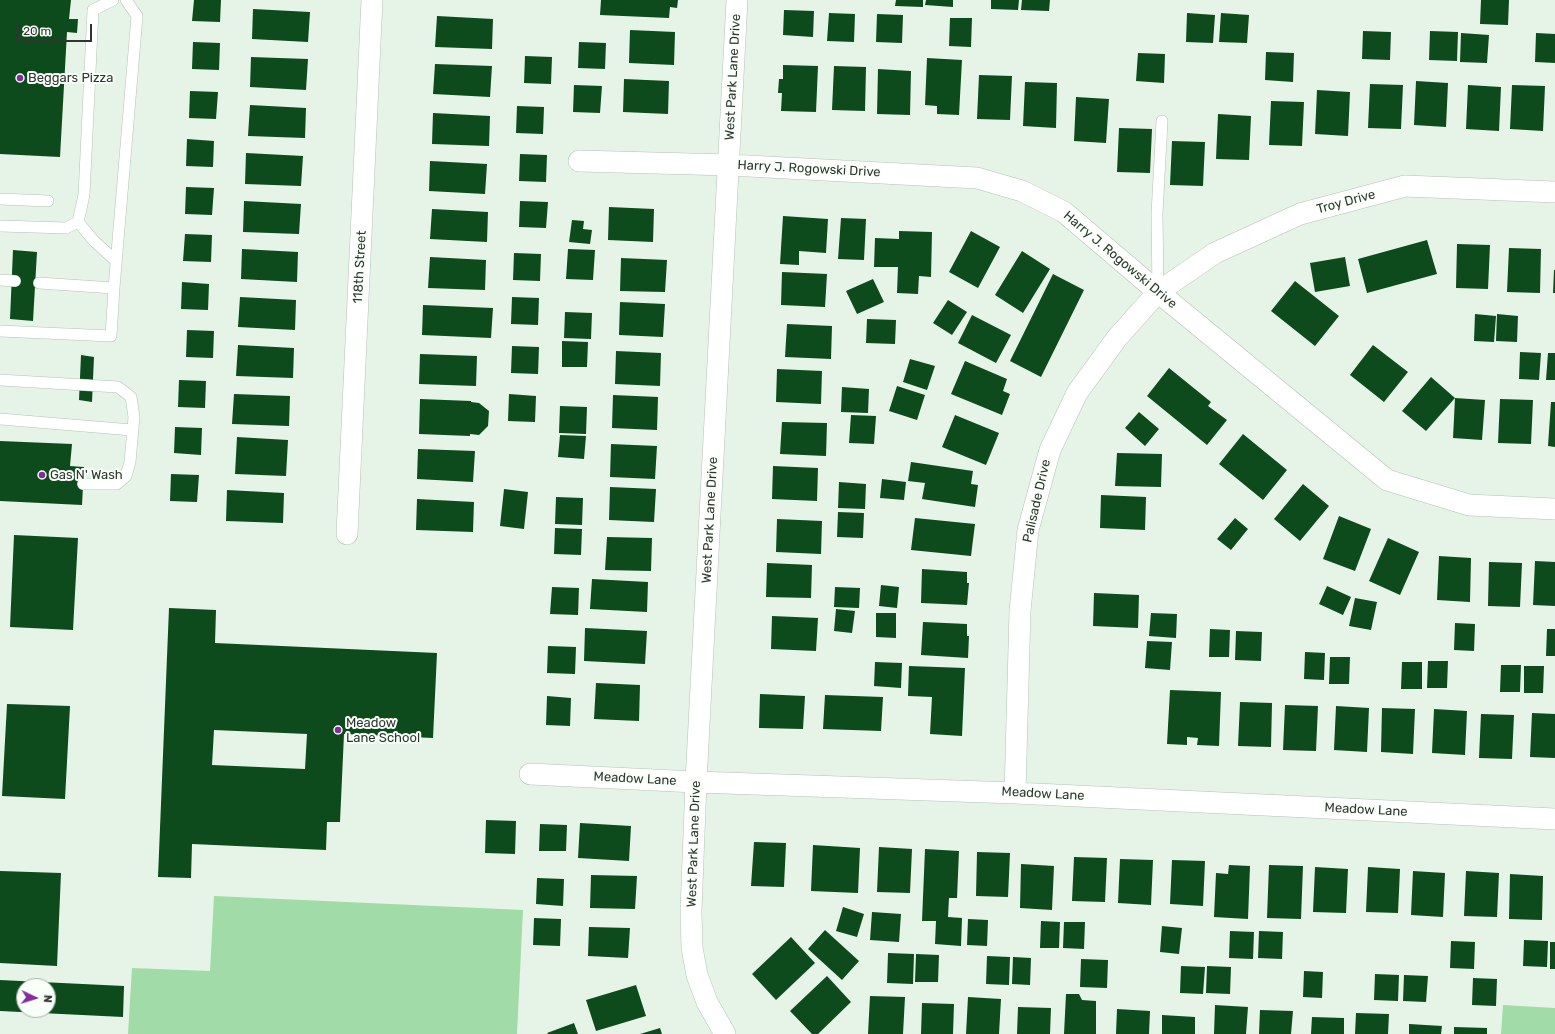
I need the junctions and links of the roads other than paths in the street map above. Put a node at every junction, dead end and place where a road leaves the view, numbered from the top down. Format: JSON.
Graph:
{"nodes":[{"id":1,"x":113,"y":0,"type":"edge"},
{"id":2,"x":126,"y":0,"type":"edge"},
{"id":3,"x":372,"y":0,"type":"edge"},
{"id":4,"x":737,"y":0,"type":"edge"},
{"id":5,"x":1162,"y":121,"type":"dead end"},
{"id":6,"x":579,"y":160,"type":"dead end"},
{"id":7,"x":729,"y":165,"type":"junction"},
{"id":8,"x":1555,"y":192,"type":"edge"},
{"id":9,"x":0,"y":199,"type":"edge"},
{"id":10,"x":48,"y":201,"type":"dead end"},
{"id":11,"x":78,"y":222,"type":"junction"},
{"id":12,"x":0,"y":226,"type":"edge"},
{"id":13,"x":116,"y":261,"type":"junction"},
{"id":14,"x":0,"y":280,"type":"edge"},
{"id":15,"x":15,"y":281,"type":"dead end"},
{"id":16,"x":39,"y":283,"type":"dead end"},
{"id":17,"x":114,"y":288,"type":"junction"},
{"id":18,"x":1158,"y":292,"type":"junction"},
{"id":19,"x":0,"y":331,"type":"edge"},
{"id":20,"x":0,"y":380,"type":"edge"},
{"id":21,"x":0,"y":419,"type":"edge"},
{"id":22,"x":132,"y":430,"type":"junction"},
{"id":23,"x":83,"y":484,"type":"dead end"},
{"id":24,"x":1555,"y":508,"type":"edge"},
{"id":25,"x":347,"y":534,"type":"dead end"},
{"id":26,"x":530,"y":774,"type":"dead end"},
{"id":27,"x":696,"y":782,"type":"junction"},
{"id":28,"x":1016,"y":792,"type":"junction"},
{"id":29,"x":1555,"y":819,"type":"edge"},
{"id":30,"x":725,"y":1034,"type":"edge"}],
"edges":[{"from":1,"to":11,"type":"lane"},
{"from":2,"to":13,"type":"lane"},
{"from":3,"to":25,"type":"street","name":"118th Street"},
{"from":4,"to":7,"type":"street","name":"West Park Lane Drive"},
{"from":5,"to":18,"type":"lane"},
{"from":6,"to":7,"type":"street","name":"Harry J. Rogowski Drive"},
{"from":7,"to":18,"type":"street","name":"Harry J. Rogowski Drive"},
{"from":7,"to":27,"type":"street","name":"West Park Lane Drive"},
{"from":8,"to":18,"type":"street","name":"Troy Drive"},
{"from":9,"to":10,"type":"lane"},
{"from":11,"to":12,"type":"lane"},
{"from":11,"to":13,"type":"lane"},
{"from":13,"to":17,"type":"lane"},
{"from":14,"to":15,"type":"lane"},
{"from":16,"to":17,"type":"lane"},
{"from":17,"to":19,"type":"lane"},
{"from":18,"to":24,"type":"street","name":"Harry J. Rogowski Drive"},
{"from":18,"to":28,"type":"street","name":"Palisade Drive"},
{"from":20,"to":22,"type":"lane"},
{"from":21,"to":22,"type":"lane"},
{"from":22,"to":23,"type":"lane"},
{"from":26,"to":27,"type":"street","name":"Meadow Lane"},
{"from":27,"to":28,"type":"street","name":"Meadow Lane"},
{"from":27,"to":30,"type":"street","name":"West Park Lane Drive"},
{"from":28,"to":29,"type":"street","name":"Meadow Lane"}]}
